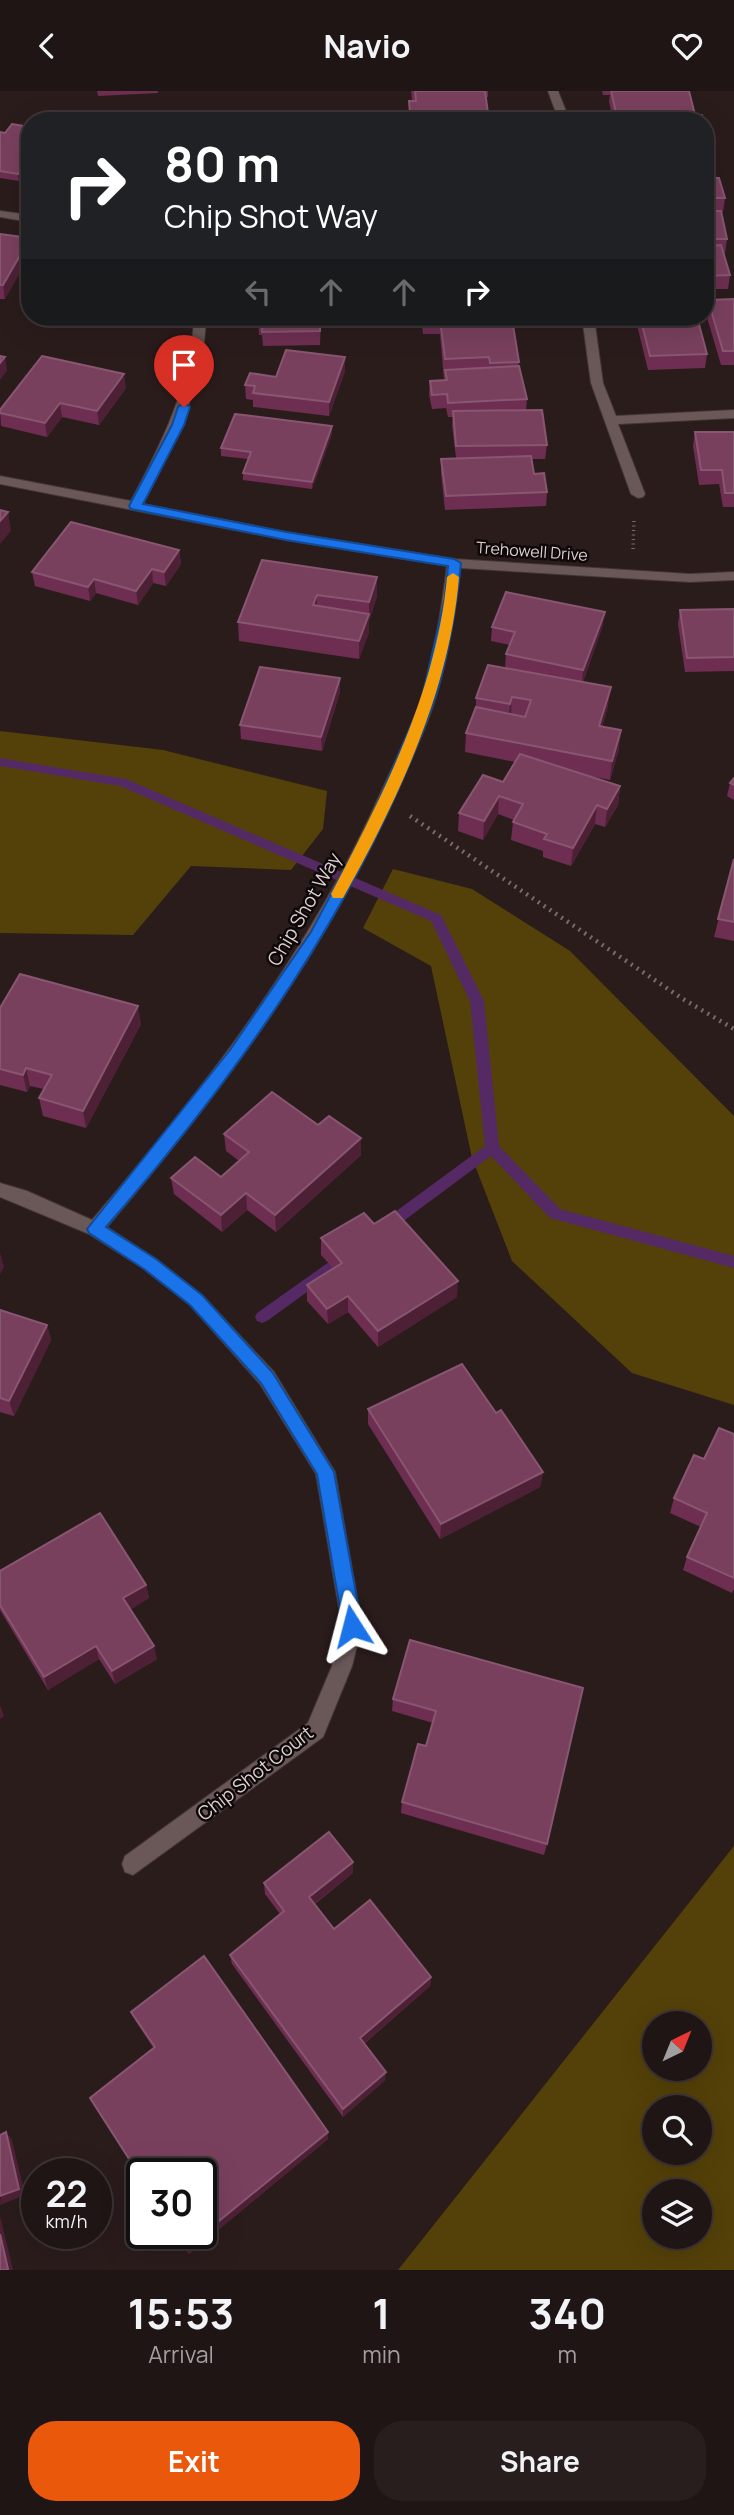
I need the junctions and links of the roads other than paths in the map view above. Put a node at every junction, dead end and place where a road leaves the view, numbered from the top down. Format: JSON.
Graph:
{"nodes":[{"id":1,"x":553,"y":91,"type":"edge"},
{"id":2,"x":561,"y":112,"type":"edge"},
{"id":3,"x":0,"y":214,"type":"edge"},
{"id":4,"x":21,"y":218,"type":"edge"},
{"id":5,"x":200,"y":326,"type":"edge"},
{"id":6,"x":589,"y":326,"type":"edge"},
{"id":7,"x":734,"y":414,"type":"edge"},
{"id":8,"x":611,"y":420,"type":"junction"},
{"id":9,"x":0,"y":480,"type":"edge"},
{"id":10,"x":638,"y":494,"type":"road end"},
{"id":11,"x":135,"y":506,"type":"junction"},
{"id":12,"x":454,"y":563,"type":"junction"},
{"id":13,"x":734,"y":576,"type":"edge"},
{"id":14,"x":0,"y":1190,"type":"edge"},
{"id":15,"x":95,"y":1229,"type":"junction"},
{"id":16,"x":133,"y":1864,"type":"dead end"}],
"edges":[{"from":1,"to":2,"type":"street"},
{"from":3,"to":4,"type":"street"},
{"from":5,"to":11,"type":"street"},
{"from":6,"to":8,"type":"street"},
{"from":7,"to":8,"type":"street"},
{"from":8,"to":10,"type":"street"},
{"from":9,"to":11,"type":"street","name":"Trehowell Drive"},
{"from":11,"to":12,"type":"street","name":"Trehowell Drive"},
{"from":12,"to":13,"type":"street","name":"Trehowell Drive"},
{"from":12,"to":15,"type":"street","name":"Chip Shot Way"},
{"from":14,"to":15,"type":"street","name":"Chip Shot Court"},
{"from":15,"to":16,"type":"street","name":"Chip Shot Court"}]}
